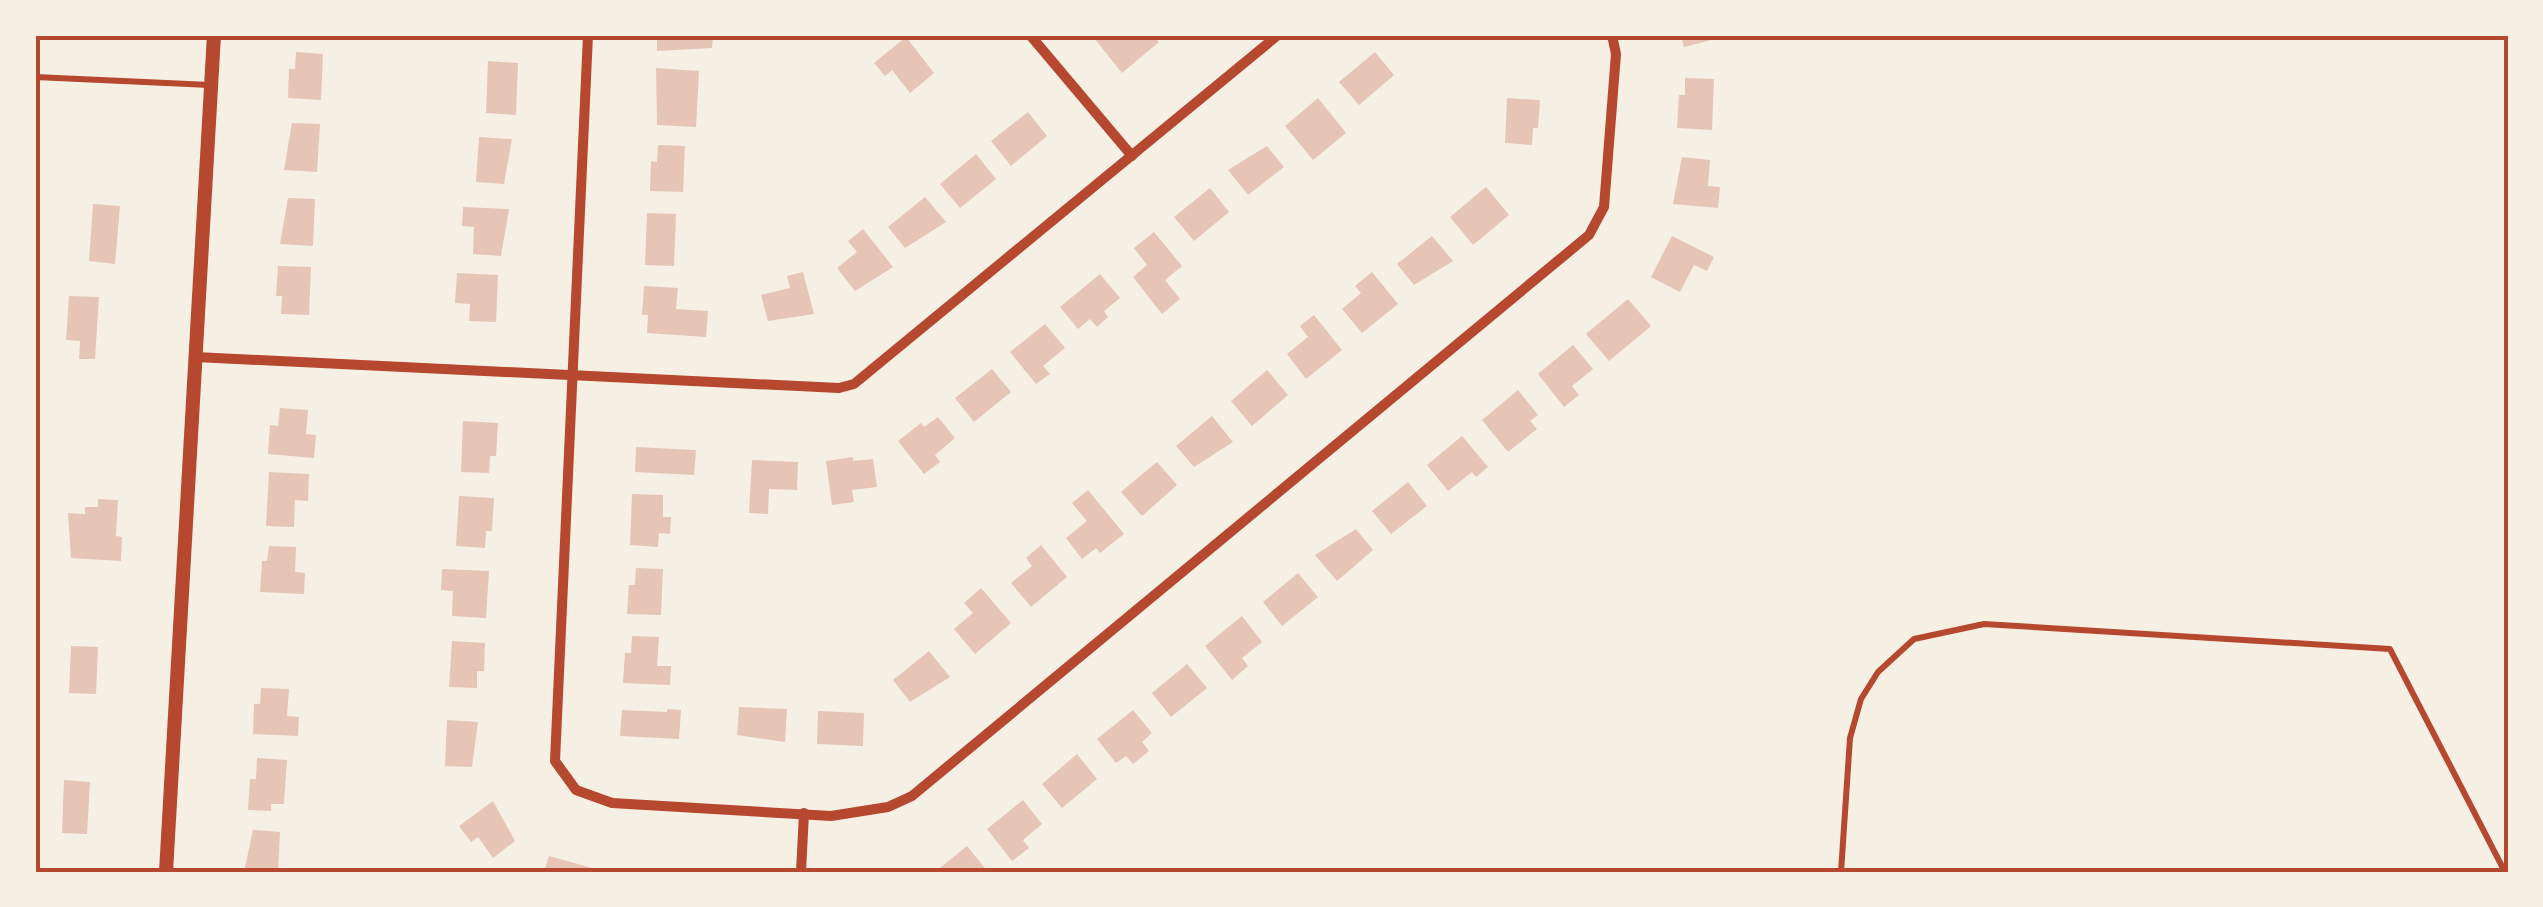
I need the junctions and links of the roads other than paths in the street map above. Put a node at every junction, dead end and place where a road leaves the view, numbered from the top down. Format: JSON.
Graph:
{"nodes":[{"id":1,"x":214,"y":35,"type":"edge"},
{"id":2,"x":588,"y":35,"type":"edge"},
{"id":3,"x":1030,"y":35,"type":"edge"},
{"id":4,"x":1278,"y":35,"type":"edge"},
{"id":5,"x":1612,"y":35,"type":"edge"},
{"id":6,"x":35,"y":77,"type":"edge"},
{"id":7,"x":212,"y":85,"type":"junction"},
{"id":8,"x":1132,"y":156,"type":"junction"},
{"id":9,"x":196,"y":357,"type":"junction"},
{"id":10,"x":570,"y":378,"type":"junction"},
{"id":11,"x":804,"y":813,"type":"junction"},
{"id":12,"x":166,"y":872,"type":"edge"},
{"id":13,"x":801,"y":872,"type":"edge"},
{"id":14,"x":1841,"y":872,"type":"edge"},
{"id":15,"x":2505,"y":872,"type":"edge"}],
"edges":[{"from":1,"to":7,"type":"street"},
{"from":2,"to":10,"type":"street"},
{"from":3,"to":8,"type":"street"},
{"from":4,"to":8,"type":"street"},
{"from":5,"to":11,"type":"street"},
{"from":6,"to":7,"type":"lane"},
{"from":7,"to":9,"type":"street"},
{"from":8,"to":10,"type":"street"},
{"from":9,"to":10,"type":"street"},
{"from":9,"to":12,"type":"street"},
{"from":10,"to":11,"type":"street"},
{"from":11,"to":13,"type":"street"},
{"from":14,"to":15,"type":"lane"}]}
